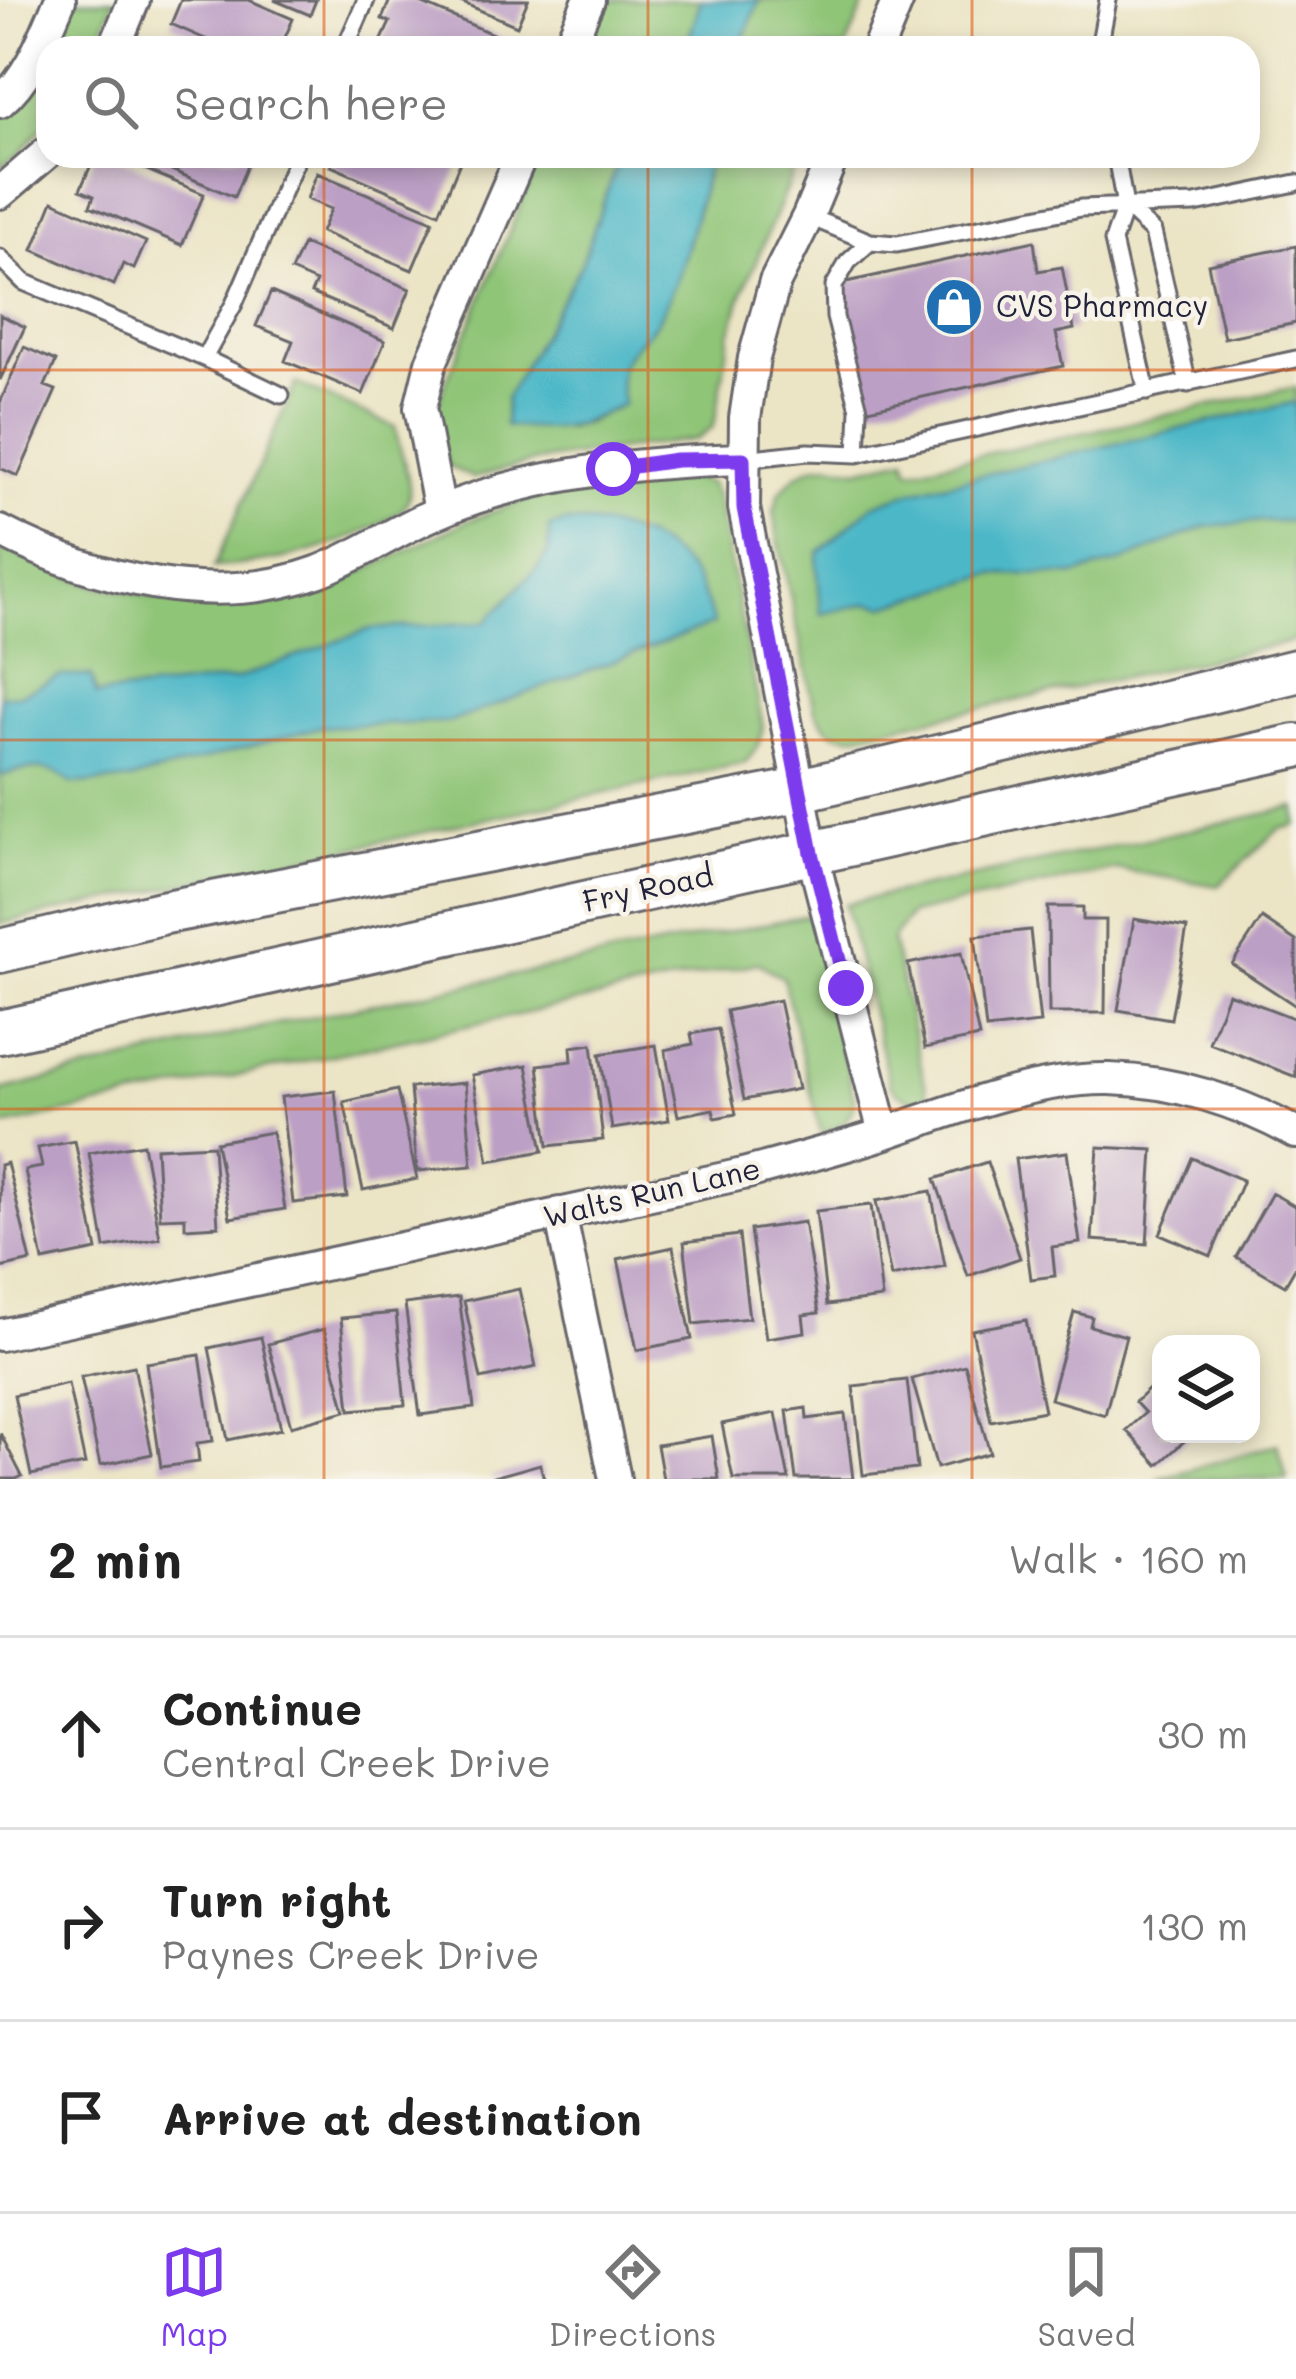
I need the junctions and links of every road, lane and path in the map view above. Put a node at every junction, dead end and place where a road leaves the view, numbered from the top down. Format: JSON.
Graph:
{"nodes":[{"id":1,"x":60,"y":0,"type":"edge"},
{"id":2,"x":134,"y":0,"type":"edge"},
{"id":3,"x":365,"y":0,"type":"edge"},
{"id":4,"x":589,"y":0,"type":"edge"},
{"id":5,"x":898,"y":0,"type":"edge"},
{"id":6,"x":1108,"y":0,"type":"edge"},
{"id":7,"x":44,"y":36,"type":"edge"},
{"id":8,"x":118,"y":36,"type":"edge"},
{"id":9,"x":350,"y":36,"type":"edge"},
{"id":10,"x":573,"y":36,"type":"edge"},
{"id":11,"x":883,"y":36,"type":"edge"},
{"id":12,"x":1101,"y":36,"type":"edge"},
{"id":13,"x":36,"y":54,"type":"edge"},
{"id":14,"x":0,"y":102,"type":"edge"},
{"id":15,"x":36,"y":162,"type":"edge"},
{"id":16,"x":293,"y":168,"type":"edge"},
{"id":17,"x":516,"y":168,"type":"edge"},
{"id":18,"x":828,"y":168,"type":"edge"},
{"id":19,"x":1117,"y":168,"type":"edge"},
{"id":20,"x":1296,"y":183,"type":"edge"},
{"id":21,"x":0,"y":194,"type":"edge"},
{"id":22,"x":1125,"y":206,"type":"junction"},
{"id":23,"x":808,"y":216,"type":"junction"},
{"id":24,"x":870,"y":242,"type":"junction"},
{"id":25,"x":0,"y":258,"type":"edge"},
{"id":26,"x":205,"y":358,"type":"junction"},
{"id":27,"x":1296,"y":359,"type":"edge"},
{"id":28,"x":1188,"y":383,"type":"junction"},
{"id":29,"x":1147,"y":392,"type":"junction"},
{"id":30,"x":281,"y":395,"type":"dead end"},
{"id":31,"x":857,"y":454,"type":"junction"},
{"id":32,"x":743,"y":459,"type":"junction"},
{"id":33,"x":440,"y":511,"type":"junction"},
{"id":34,"x":0,"y":531,"type":"edge"},
{"id":35,"x":1296,"y":671,"type":"edge"},
{"id":36,"x":1296,"y":746,"type":"edge"},
{"id":37,"x":800,"y":790,"type":"junction"},
{"id":38,"x":812,"y":853,"type":"junction"},
{"id":39,"x":0,"y":951,"type":"edge"},
{"id":40,"x":0,"y":1032,"type":"edge"},
{"id":41,"x":884,"y":1133,"type":"junction"},
{"id":42,"x":1296,"y":1133,"type":"edge"},
{"id":43,"x":560,"y":1214,"type":"junction"},
{"id":44,"x":0,"y":1335,"type":"edge"},
{"id":45,"x":615,"y":1479,"type":"edge"}],
"edges":[{"from":1,"to":7,"type":"street"},
{"from":2,"to":8,"type":"street"},
{"from":3,"to":9,"type":"lane"},
{"from":4,"to":10,"type":"street"},
{"from":5,"to":11,"type":"street"},
{"from":6,"to":12,"type":"lane"},
{"from":13,"to":14,"type":"street"},
{"from":15,"to":21,"type":"street"},
{"from":16,"to":26,"type":"lane"},
{"from":17,"to":33,"type":"street"},
{"from":18,"to":23,"type":"street"},
{"from":19,"to":22,"type":"lane"},
{"from":20,"to":22,"type":"lane"},
{"from":22,"to":24,"type":"lane"},
{"from":22,"to":28,"type":"lane"},
{"from":22,"to":29,"type":"lane"},
{"from":23,"to":24,"type":"lane"},
{"from":23,"to":32,"type":"street"},
{"from":24,"to":31,"type":"lane"},
{"from":25,"to":26,"type":"lane"},
{"from":26,"to":30,"type":"lane"},
{"from":27,"to":28,"type":"lane"},
{"from":28,"to":29,"type":"lane"},
{"from":29,"to":31,"type":"lane"},
{"from":31,"to":32,"type":"lane"},
{"from":32,"to":33,"type":"street"},
{"from":32,"to":37,"type":"street"},
{"from":33,"to":34,"type":"street"},
{"from":35,"to":37,"type":"main road"},
{"from":36,"to":38,"type":"main road","name":"Fry Road"},
{"from":37,"to":38,"type":"street"},
{"from":37,"to":39,"type":"main road"},
{"from":38,"to":40,"type":"main road","name":"Fry Road"},
{"from":38,"to":41,"type":"street"},
{"from":41,"to":42,"type":"street","name":"Walts Run Lane"},
{"from":41,"to":43,"type":"street","name":"Walts Run Lane"},
{"from":43,"to":44,"type":"street","name":"Walts Run Lane"},
{"from":43,"to":45,"type":"street"}]}
